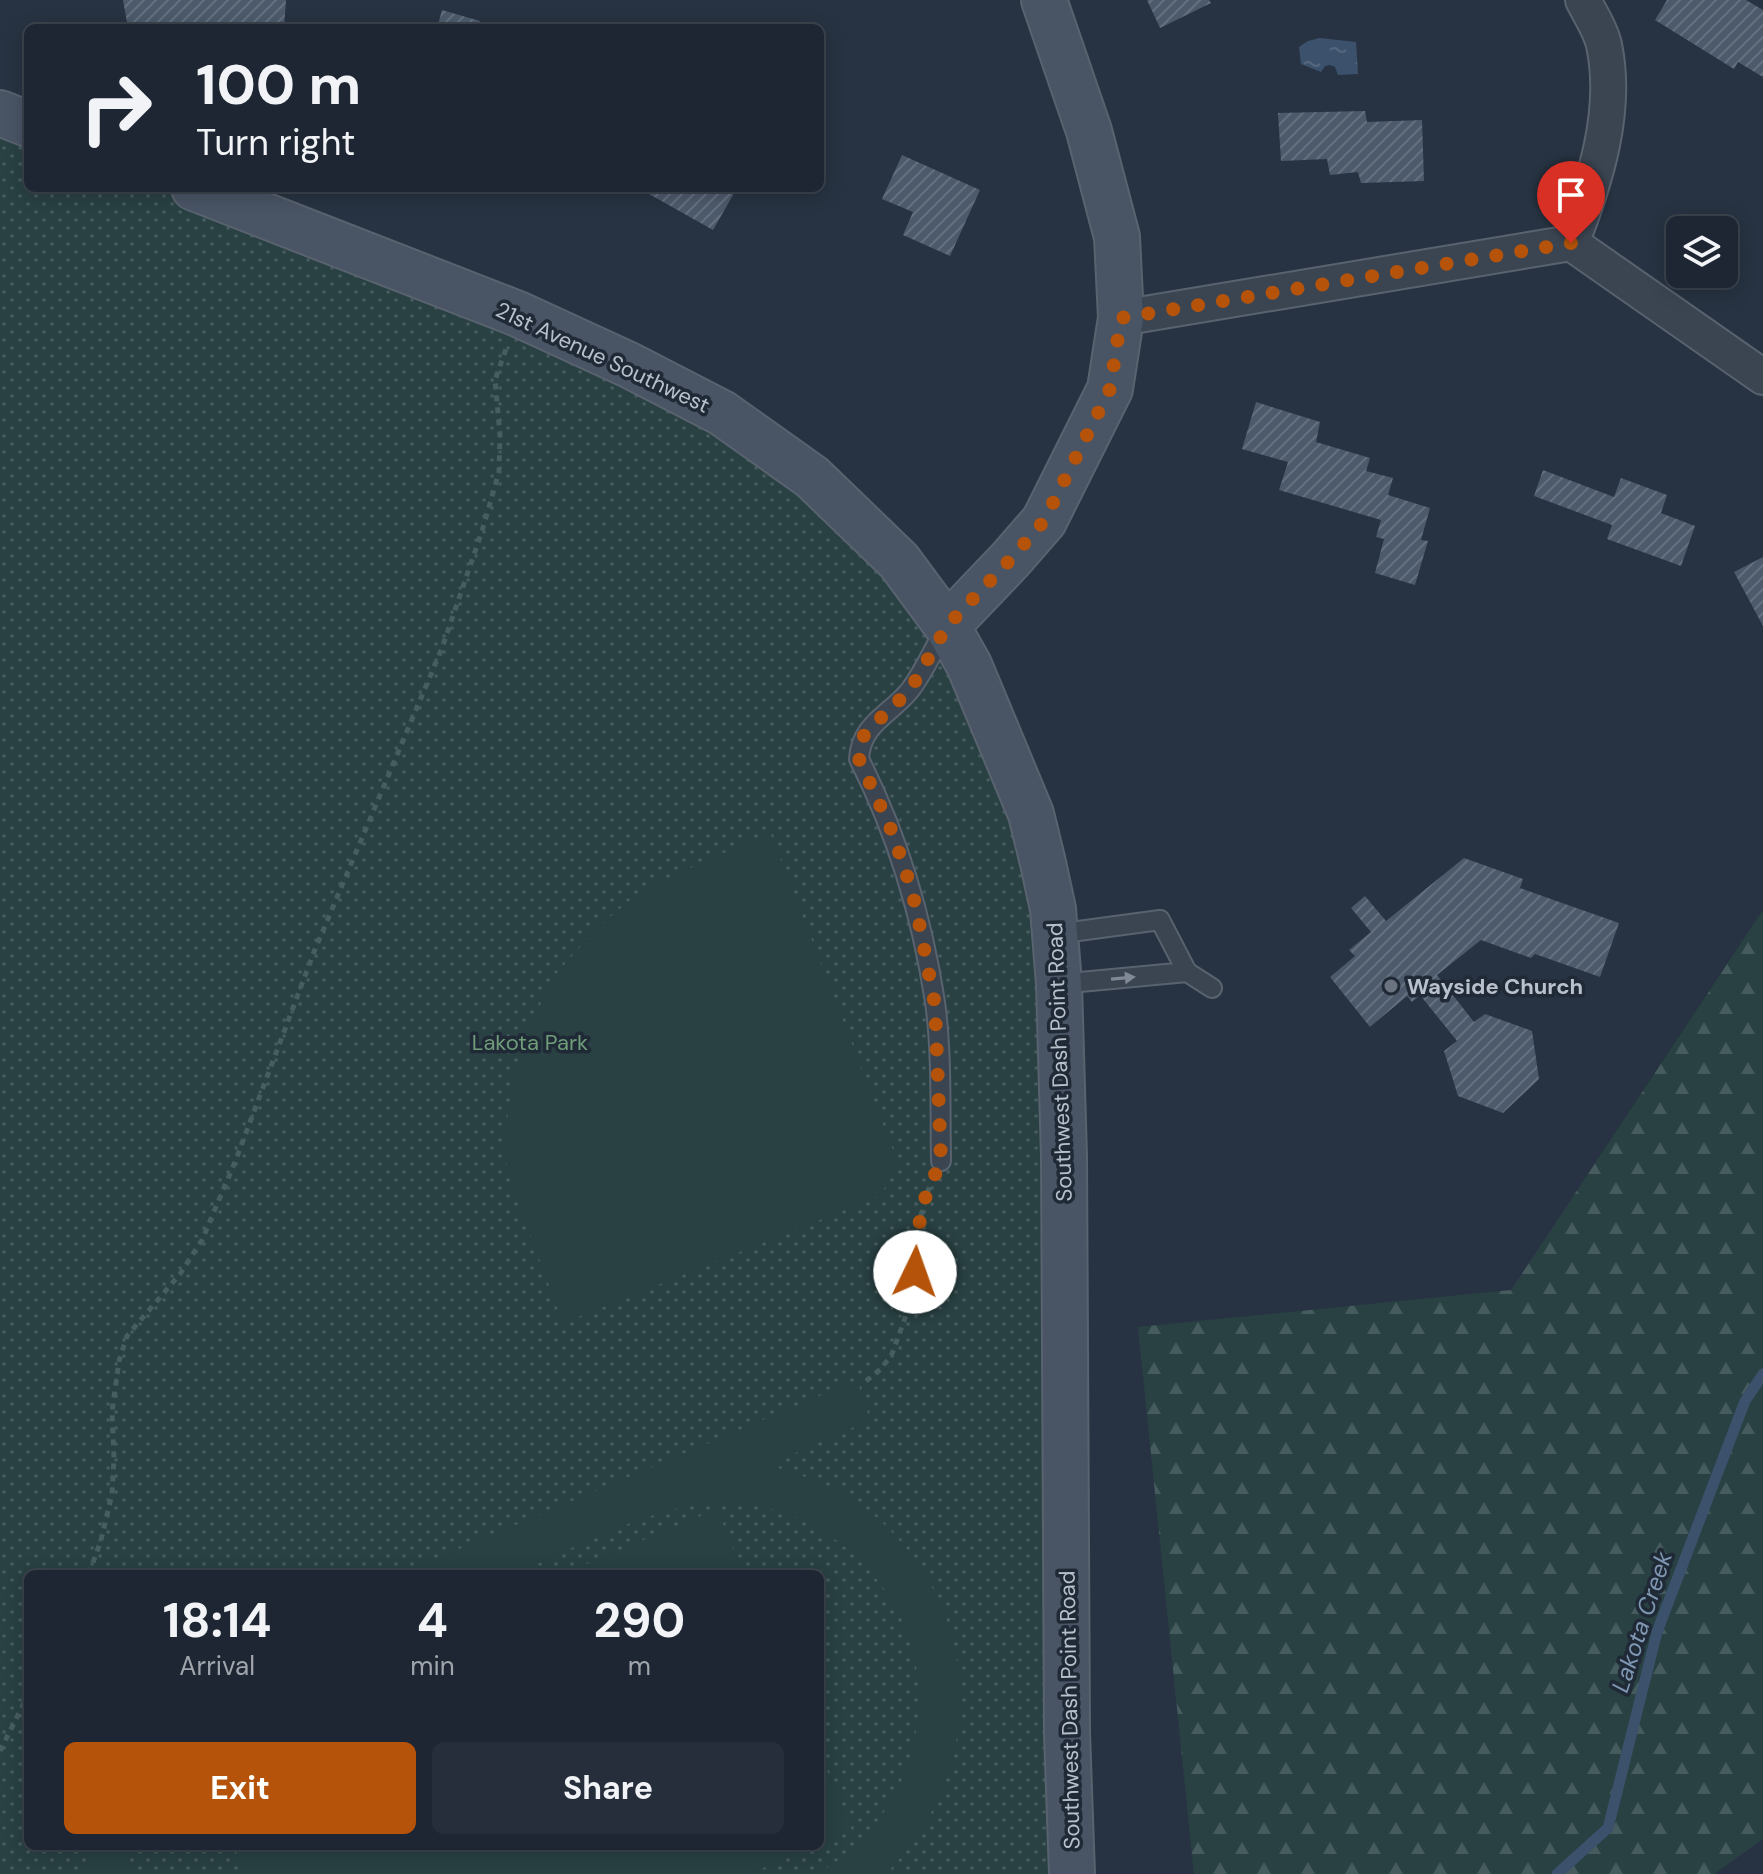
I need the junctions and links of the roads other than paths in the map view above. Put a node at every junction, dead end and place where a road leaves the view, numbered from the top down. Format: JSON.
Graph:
{"nodes":[{"id":1,"x":1044,"y":0,"type":"edge"},
{"id":2,"x":1583,"y":0,"type":"edge"},
{"id":3,"x":0,"y":113,"type":"edge"},
{"id":4,"x":24,"y":122,"type":"edge"},
{"id":5,"x":204,"y":192,"type":"edge"},
{"id":6,"x":1571,"y":243,"type":"junction"},
{"id":7,"x":1121,"y":318,"type":"junction"},
{"id":8,"x":1763,"y":377,"type":"edge"},
{"id":9,"x":947,"y":626,"type":"junction"},
{"id":10,"x":1055,"y":934,"type":"junction"},
{"id":11,"x":1187,"y":972,"type":"junction"},
{"id":12,"x":1059,"y":984,"type":"junction"},
{"id":13,"x":1212,"y":988,"type":"dead end"},
{"id":14,"x":941,"y":1161,"type":"road end"},
{"id":15,"x":1072,"y":1874,"type":"edge"}],
"edges":[{"from":1,"to":7,"type":"main road"},
{"from":2,"to":6,"type":"street"},
{"from":3,"to":4,"type":"main road"},
{"from":5,"to":9,"type":"main road","name":"21st Avenue Southwest"},
{"from":6,"to":7,"type":"street"},
{"from":6,"to":8,"type":"street"},
{"from":7,"to":9,"type":"main road"},
{"from":9,"to":10,"type":"main road","name":"Southwest Dash Point Road"},
{"from":9,"to":14,"type":"lane"},
{"from":10,"to":11,"type":"lane"},
{"from":10,"to":12,"type":"main road","name":"Southwest Dash Point Road"},
{"from":12,"to":11,"type":"lane","one_way":true},
{"from":11,"to":13,"type":"lane"},
{"from":12,"to":15,"type":"main road","name":"Southwest Dash Point Road"}]}
